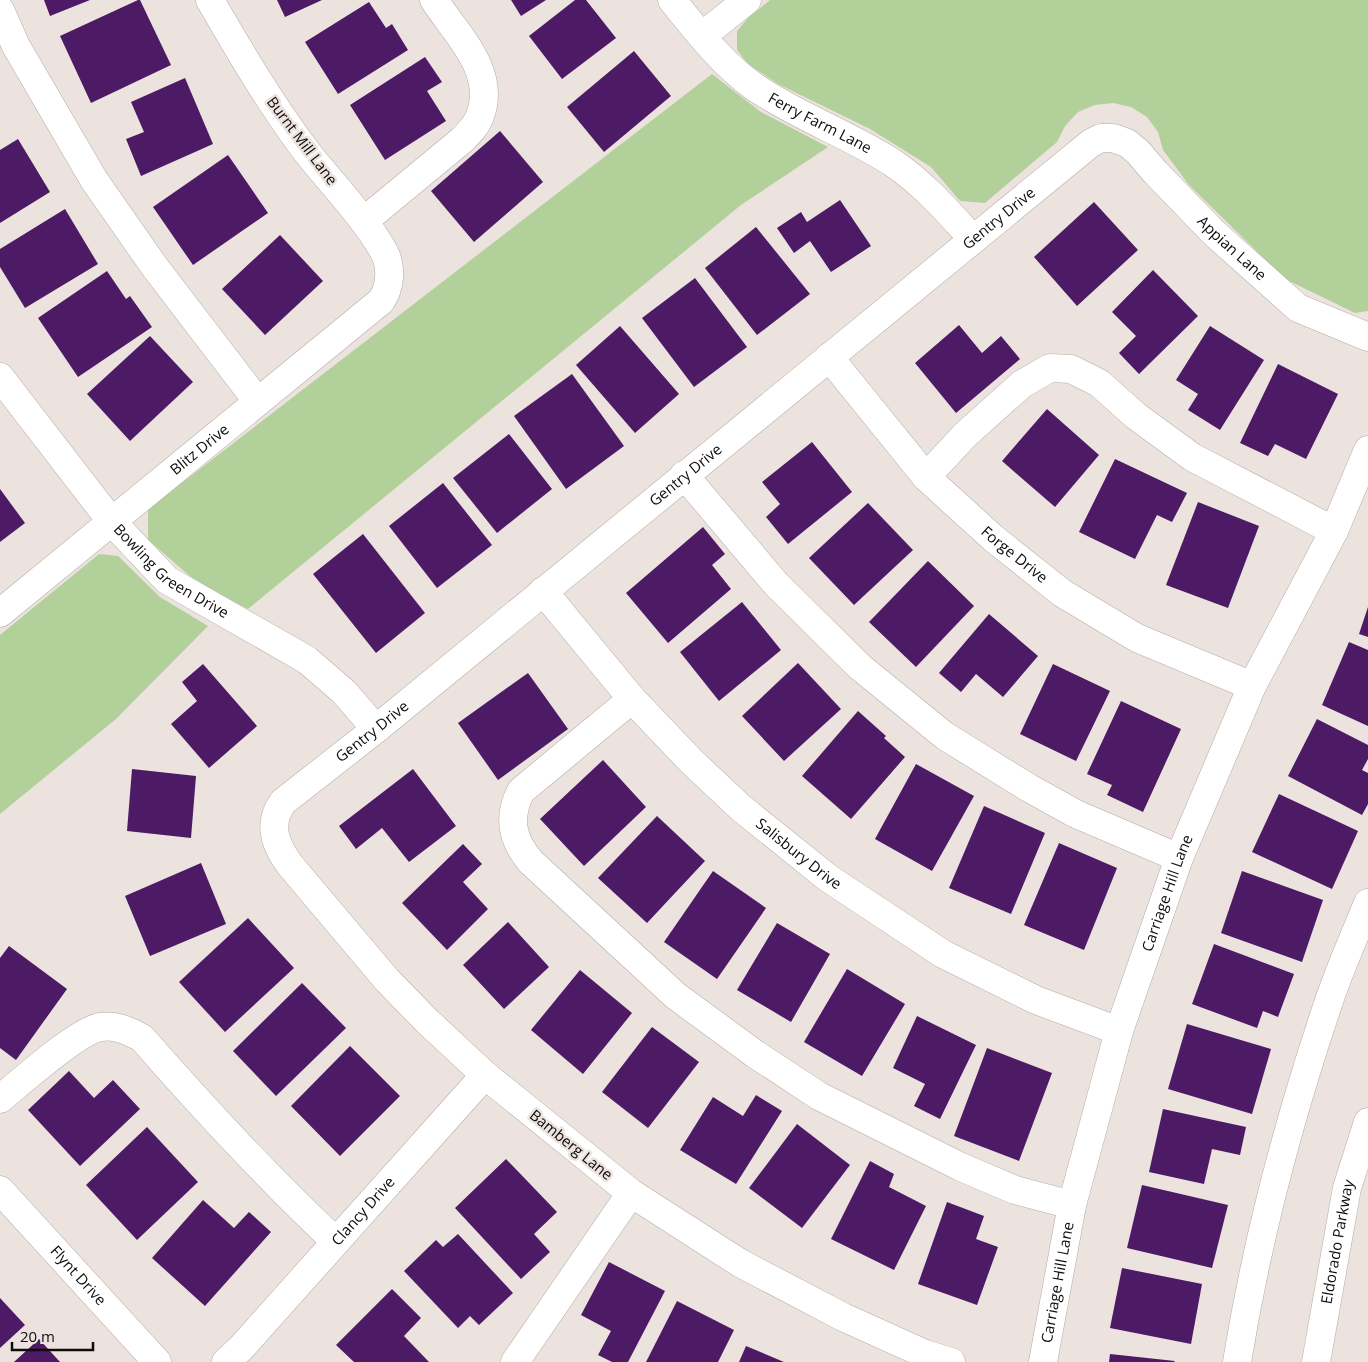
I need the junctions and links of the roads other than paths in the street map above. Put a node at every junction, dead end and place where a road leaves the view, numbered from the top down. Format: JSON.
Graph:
{"nodes":[{"id":1,"x":210,"y":0,"type":"edge"},
{"id":2,"x":434,"y":0,"type":"edge"},
{"id":3,"x":672,"y":0,"type":"edge"},
{"id":4,"x":747,"y":0,"type":"edge"},
{"id":5,"x":0,"y":10,"type":"edge"},
{"id":6,"x":702,"y":36,"type":"junction"},
{"id":7,"x":1113,"y":138,"type":"joint"},
{"id":8,"x":364,"y":221,"type":"junction"},
{"id":9,"x":973,"y":239,"type":"junction"},
{"id":10,"x":389,"y":281,"type":"joint"},
{"id":11,"x":1368,"y":336,"type":"edge"},
{"id":12,"x":828,"y":357,"type":"junction"},
{"id":13,"x":0,"y":377,"type":"edge"},
{"id":14,"x":258,"y":402,"type":"junction"},
{"id":15,"x":1368,"y":450,"type":"edge"},
{"id":16,"x":684,"y":475,"type":"junction"},
{"id":17,"x":926,"y":477,"type":"junction"},
{"id":18,"x":111,"y":522,"type":"junction"},
{"id":19,"x":1334,"y":531,"type":"junction"},
{"id":20,"x":542,"y":591,"type":"junction"},
{"id":21,"x":0,"y":613,"type":"edge"},
{"id":22,"x":1252,"y":686,"type":"junction"},
{"id":23,"x":632,"y":699,"type":"junction"},
{"id":24,"x":376,"y":729,"type":"junction"},
{"id":25,"x":274,"y":827,"type":"joint"},
{"id":26,"x":1179,"y":858,"type":"junction"},
{"id":27,"x":1368,"y":902,"type":"edge"},
{"id":28,"x":1118,"y":1031,"type":"junction"},
{"id":29,"x":484,"y":1075,"type":"junction"},
{"id":30,"x":0,"y":1099,"type":"edge"},
{"id":31,"x":1368,"y":1122,"type":"edge"},
{"id":32,"x":0,"y":1190,"type":"edge"},
{"id":33,"x":631,"y":1193,"type":"junction"},
{"id":34,"x":1072,"y":1205,"type":"junction"},
{"id":35,"x":336,"y":1242,"type":"junction"},
{"id":36,"x":233,"y":1355,"type":"edge"},
{"id":37,"x":923,"y":1358,"type":"edge"},
{"id":38,"x":521,"y":1360,"type":"edge"},
{"id":39,"x":157,"y":1362,"type":"edge"},
{"id":40,"x":951,"y":1362,"type":"edge"},
{"id":41,"x":1043,"y":1362,"type":"edge"},
{"id":42,"x":1237,"y":1362,"type":"edge"},
{"id":43,"x":1316,"y":1362,"type":"edge"}],
"edges":[{"from":1,"to":8,"type":"street","name":"Burnt Mill Lane"},
{"from":2,"to":8,"type":"street"},
{"from":3,"to":6,"type":"street","name":"Ferry Farm Lane"},
{"from":4,"to":6,"type":"street"},
{"from":5,"to":14,"type":"street"},
{"from":6,"to":9,"type":"street","name":"Ferry Farm Lane"},
{"from":7,"to":9,"type":"street","name":"Gentry Drive"},
{"from":7,"to":11,"type":"street","name":"Appian Lane"},
{"from":8,"to":10,"type":"street","name":"Burnt Mill Lane"},
{"from":9,"to":12,"type":"street","name":"Gentry Drive"},
{"from":10,"to":14,"type":"street","name":"Blitz Drive"},
{"from":12,"to":16,"type":"street","name":"Gentry Drive"},
{"from":12,"to":17,"type":"street","name":"Forge Drive"},
{"from":13,"to":18,"type":"street","name":"Bowling Green Drive"},
{"from":14,"to":18,"type":"street","name":"Blitz Drive"},
{"from":15,"to":19,"type":"street","name":"Carriage Hill Lane"},
{"from":16,"to":20,"type":"street","name":"Gentry Drive"},
{"from":16,"to":26,"type":"street"},
{"from":17,"to":19,"type":"street"},
{"from":17,"to":22,"type":"street","name":"Forge Drive"},
{"from":18,"to":21,"type":"street","name":"Blitz Drive"},
{"from":18,"to":24,"type":"street","name":"Bowling Green Drive"},
{"from":19,"to":22,"type":"street","name":"Carriage Hill Lane"},
{"from":20,"to":23,"type":"street","name":"Salisbury Drive"},
{"from":20,"to":24,"type":"street","name":"Gentry Drive"},
{"from":22,"to":26,"type":"street","name":"Carriage Hill Lane"},
{"from":23,"to":28,"type":"street","name":"Salisbury Drive"},
{"from":23,"to":34,"type":"street"},
{"from":24,"to":25,"type":"street","name":"Gentry Drive"},
{"from":25,"to":29,"type":"street","name":"Bamberg Lane"},
{"from":26,"to":28,"type":"street","name":"Carriage Hill Lane"},
{"from":27,"to":42,"type":"street"},
{"from":28,"to":34,"type":"street","name":"Carriage Hill Lane"},
{"from":29,"to":33,"type":"street","name":"Bamberg Lane"},
{"from":29,"to":35,"type":"street","name":"Clancy Drive"},
{"from":30,"to":35,"type":"street"},
{"from":31,"to":43,"type":"street","name":"Eldorado Parkway"},
{"from":32,"to":39,"type":"street","name":"Flynt Drive"},
{"from":33,"to":37,"type":"street","name":"Bamberg Lane"},
{"from":33,"to":38,"type":"street"},
{"from":34,"to":41,"type":"street","name":"Carriage Hill Lane"},
{"from":35,"to":36,"type":"street","name":"Clancy Drive"},
{"from":37,"to":40,"type":"street","name":"Bamberg Lane"}]}
